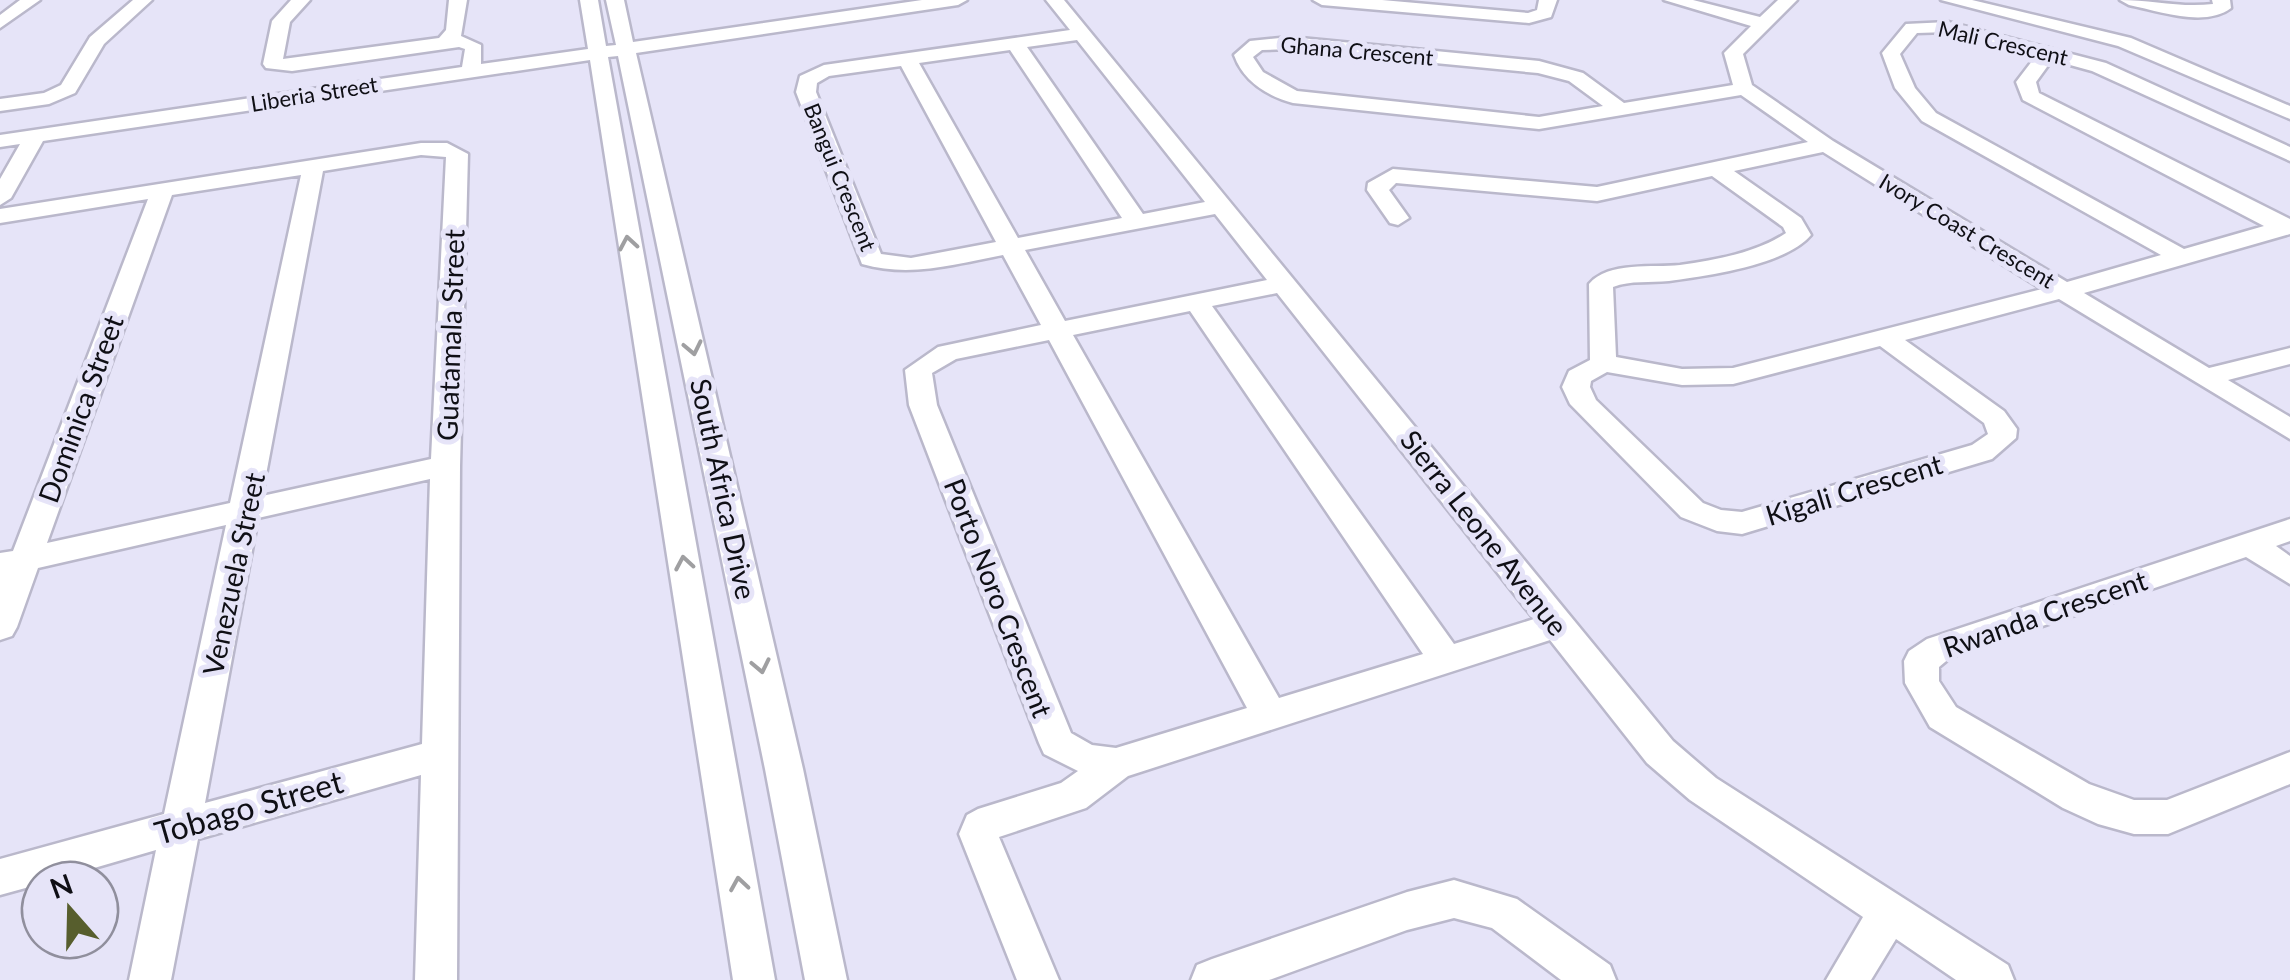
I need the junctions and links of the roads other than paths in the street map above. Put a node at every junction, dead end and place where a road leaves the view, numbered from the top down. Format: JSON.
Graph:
{"nodes":[{"id":1,"x":31,"y":0,"type":"edge"},
{"id":2,"x":143,"y":0,"type":"edge"},
{"id":3,"x":301,"y":0,"type":"edge"},
{"id":4,"x":458,"y":0,"type":"edge"},
{"id":5,"x":590,"y":0,"type":"edge"},
{"id":6,"x":615,"y":0,"type":"edge"},
{"id":7,"x":958,"y":0,"type":"edge"},
{"id":8,"x":1054,"y":0,"type":"edge"},
{"id":9,"x":1322,"y":0,"type":"edge"},
{"id":10,"x":1548,"y":0,"type":"edge"},
{"id":11,"x":1673,"y":0,"type":"edge"},
{"id":12,"x":1788,"y":0,"type":"edge"},
{"id":13,"x":1950,"y":0,"type":"edge"},
{"id":14,"x":2129,"y":0,"type":"edge"},
{"id":15,"x":2222,"y":0,"type":"edge"},
{"id":16,"x":865,"y":6,"type":"edge"},
{"id":17,"x":1761,"y":22,"type":"junction"},
{"id":18,"x":0,"y":23,"type":"edge"},
{"id":19,"x":1081,"y":34,"type":"junction"},
{"id":20,"x":446,"y":41,"type":"junction"},
{"id":21,"x":1015,"y":44,"type":"junction"},
{"id":22,"x":628,"y":48,"type":"junction"},
{"id":23,"x":596,"y":52,"type":"junction"},
{"id":24,"x":2048,"y":53,"type":"junction"},
{"id":25,"x":907,"y":59,"type":"junction"},
{"id":26,"x":471,"y":70,"type":"junction"},
{"id":27,"x":1744,"y":90,"type":"junction"},
{"id":28,"x":0,"y":106,"type":"edge"},
{"id":29,"x":1621,"y":110,"type":"junction"},
{"id":30,"x":2290,"y":113,"type":"edge"},
{"id":31,"x":35,"y":136,"type":"junction"},
{"id":32,"x":0,"y":141,"type":"edge"},
{"id":33,"x":1826,"y":145,"type":"junction"},
{"id":34,"x":2290,"y":155,"type":"edge"},
{"id":35,"x":314,"y":166,"type":"junction"},
{"id":36,"x":1718,"y":170,"type":"junction"},
{"id":37,"x":162,"y":191,"type":"junction"},
{"id":38,"x":0,"y":198,"type":"edge"},
{"id":39,"x":1221,"y":206,"type":"junction"},
{"id":40,"x":0,"y":216,"type":"edge"},
{"id":41,"x":1398,"y":218,"type":"dead end"},
{"id":42,"x":1136,"y":221,"type":"junction"},
{"id":43,"x":2288,"y":227,"type":"edge"},
{"id":44,"x":1010,"y":245,"type":"junction"},
{"id":45,"x":2179,"y":256,"type":"junction"},
{"id":46,"x":1286,"y":284,"type":"junction"},
{"id":47,"x":2066,"y":290,"type":"junction"},
{"id":48,"x":1196,"y":302,"type":"junction"},
{"id":49,"x":1055,"y":330,"type":"junction"},
{"id":50,"x":1884,"y":337,"type":"junction"},
{"id":51,"x":2290,"y":356,"type":"edge"},
{"id":52,"x":1603,"y":363,"type":"junction"},
{"id":53,"x":2207,"y":378,"type":"junction"},
{"id":54,"x":2290,"y":430,"type":"edge"},
{"id":55,"x":446,"y":466,"type":"junction"},
{"id":56,"x":247,"y":512,"type":"junction"},
{"id":57,"x":2290,"y":530,"type":"edge"},
{"id":58,"x":2250,"y":544,"type":"junction"},
{"id":59,"x":13,"y":562,"type":"edge"},
{"id":60,"x":2290,"y":572,"type":"edge"},
{"id":61,"x":1557,"y":625,"type":"junction"},
{"id":62,"x":0,"y":628,"type":"edge"},
{"id":63,"x":1445,"y":658,"type":"junction"},
{"id":64,"x":1269,"y":714,"type":"junction"},
{"id":65,"x":440,"y":754,"type":"junction"},
{"id":66,"x":1116,"y":764,"type":"junction"},
{"id":67,"x":2290,"y":768,"type":"edge"},
{"id":68,"x":180,"y":828,"type":"junction"},
{"id":69,"x":0,"y":877,"type":"edge"},
{"id":70,"x":1890,"y":912,"type":"junction"},
{"id":71,"x":150,"y":980,"type":"edge"},
{"id":72,"x":436,"y":980,"type":"edge"},
{"id":73,"x":754,"y":980,"type":"edge"},
{"id":74,"x":826,"y":980,"type":"edge"},
{"id":75,"x":1038,"y":980,"type":"edge"},
{"id":76,"x":1212,"y":980,"type":"edge"},
{"id":77,"x":1596,"y":980,"type":"edge"},
{"id":78,"x":1847,"y":980,"type":"edge"},
{"id":79,"x":1993,"y":980,"type":"edge"}],
"edges":[{"from":1,"to":18,"type":"street"},
{"from":2,"to":28,"type":"street"},
{"from":3,"to":20,"type":"street"},
{"from":4,"to":20,"type":"street"},
{"from":5,"to":23,"type":"street","name":"South Africa Drive"},
{"from":6,"to":22,"type":"street","name":"South Africa Drive"},
{"from":7,"to":16,"type":"street","name":"Liberia Street"},
{"from":8,"to":19,"type":"street","name":"Sierra Leone Avenue"},
{"from":9,"to":10,"type":"street"},
{"from":11,"to":17,"type":"street"},
{"from":12,"to":17,"type":"street"},
{"from":13,"to":30,"type":"street"},
{"from":14,"to":15,"type":"street"},
{"from":16,"to":22,"type":"street","name":"Liberia Street"},
{"from":17,"to":27,"type":"street"},
{"from":19,"to":21,"type":"street","name":"Bangui Crescent"},
{"from":19,"to":39,"type":"street","name":"Sierra Leone Avenue"},
{"from":20,"to":26,"type":"street"},
{"from":21,"to":25,"type":"street","name":"Bangui Crescent"},
{"from":21,"to":42,"type":"street"},
{"from":22,"to":23,"type":"street","name":"Liberia Street"},
{"from":22,"to":74,"type":"street","name":"South Africa Drive","one_way":true},
{"from":23,"to":26,"type":"street","name":"Liberia Street"},
{"from":73,"to":23,"type":"street","name":"South Africa Drive","one_way":true},
{"from":24,"to":34,"type":"street","name":"Mali Crescent"},
{"from":24,"to":43,"type":"street"},
{"from":24,"to":45,"type":"street","name":"Mali Crescent"},
{"from":25,"to":44,"type":"street"},
{"from":25,"to":44,"type":"street","name":"Bangui Crescent"},
{"from":26,"to":31,"type":"street","name":"Liberia Street"},
{"from":27,"to":29,"type":"street","name":"Ghana Crescent"},
{"from":27,"to":33,"type":"street","name":"Ivory Coast Crescent"},
{"from":29,"to":29,"type":"street","name":"Ghana Crescent"},
{"from":31,"to":32,"type":"street","name":"Liberia Street"},
{"from":31,"to":38,"type":"street"},
{"from":33,"to":36,"type":"street"},
{"from":33,"to":47,"type":"street","name":"Ivory Coast Crescent"},
{"from":35,"to":37,"type":"street","name":"Guatamala Street"},
{"from":35,"to":55,"type":"street","name":"Guatamala Street"},
{"from":35,"to":56,"type":"street","name":"Venezuela Street"},
{"from":36,"to":41,"type":"street"},
{"from":36,"to":52,"type":"street"},
{"from":37,"to":40,"type":"street","name":"Guatamala Street"},
{"from":37,"to":59,"type":"street","name":"Dominica Street"},
{"from":39,"to":42,"type":"street","name":"Bangui Crescent"},
{"from":39,"to":46,"type":"street","name":"Sierra Leone Avenue"},
{"from":42,"to":44,"type":"street","name":"Bangui Crescent"},
{"from":43,"to":45,"type":"street"},
{"from":44,"to":49,"type":"street"},
{"from":45,"to":47,"type":"street"},
{"from":46,"to":48,"type":"street","name":"Porto Noro Crescent"},
{"from":46,"to":61,"type":"street","name":"Sierra Leone Avenue"},
{"from":47,"to":50,"type":"street"},
{"from":47,"to":53,"type":"street","name":"Ivory Coast Crescent"},
{"from":48,"to":49,"type":"street","name":"Porto Noro Crescent"},
{"from":48,"to":63,"type":"street"},
{"from":49,"to":64,"type":"street"},
{"from":49,"to":66,"type":"street","name":"Porto Noro Crescent"},
{"from":50,"to":52,"type":"street"},
{"from":50,"to":52,"type":"street","name":"Kigali Crescent"},
{"from":51,"to":53,"type":"street"},
{"from":53,"to":54,"type":"street","name":"Ivory Coast Crescent"},
{"from":55,"to":56,"type":"street"},
{"from":55,"to":65,"type":"street","name":"Guatamala Street"},
{"from":56,"to":59,"type":"street"},
{"from":56,"to":68,"type":"street","name":"Venezuela Street"},
{"from":57,"to":58,"type":"street","name":"Rwanda Crescent"},
{"from":58,"to":60,"type":"street"},
{"from":58,"to":67,"type":"street","name":"Rwanda Crescent"},
{"from":59,"to":62,"type":"street","name":"Dominica Street"},
{"from":61,"to":63,"type":"street"},
{"from":61,"to":70,"type":"street","name":"Sierra Leone Avenue"},
{"from":63,"to":64,"type":"street"},
{"from":64,"to":66,"type":"street"},
{"from":65,"to":68,"type":"street","name":"Tobago Street"},
{"from":65,"to":72,"type":"street","name":"Guatamala Street"},
{"from":66,"to":75,"type":"street"},
{"from":68,"to":69,"type":"street","name":"Tobago Street"},
{"from":68,"to":71,"type":"street","name":"Venezuela Street"},
{"from":70,"to":78,"type":"street"},
{"from":70,"to":79,"type":"street","name":"Sierra Leone Avenue"},
{"from":76,"to":77,"type":"street"}]}
